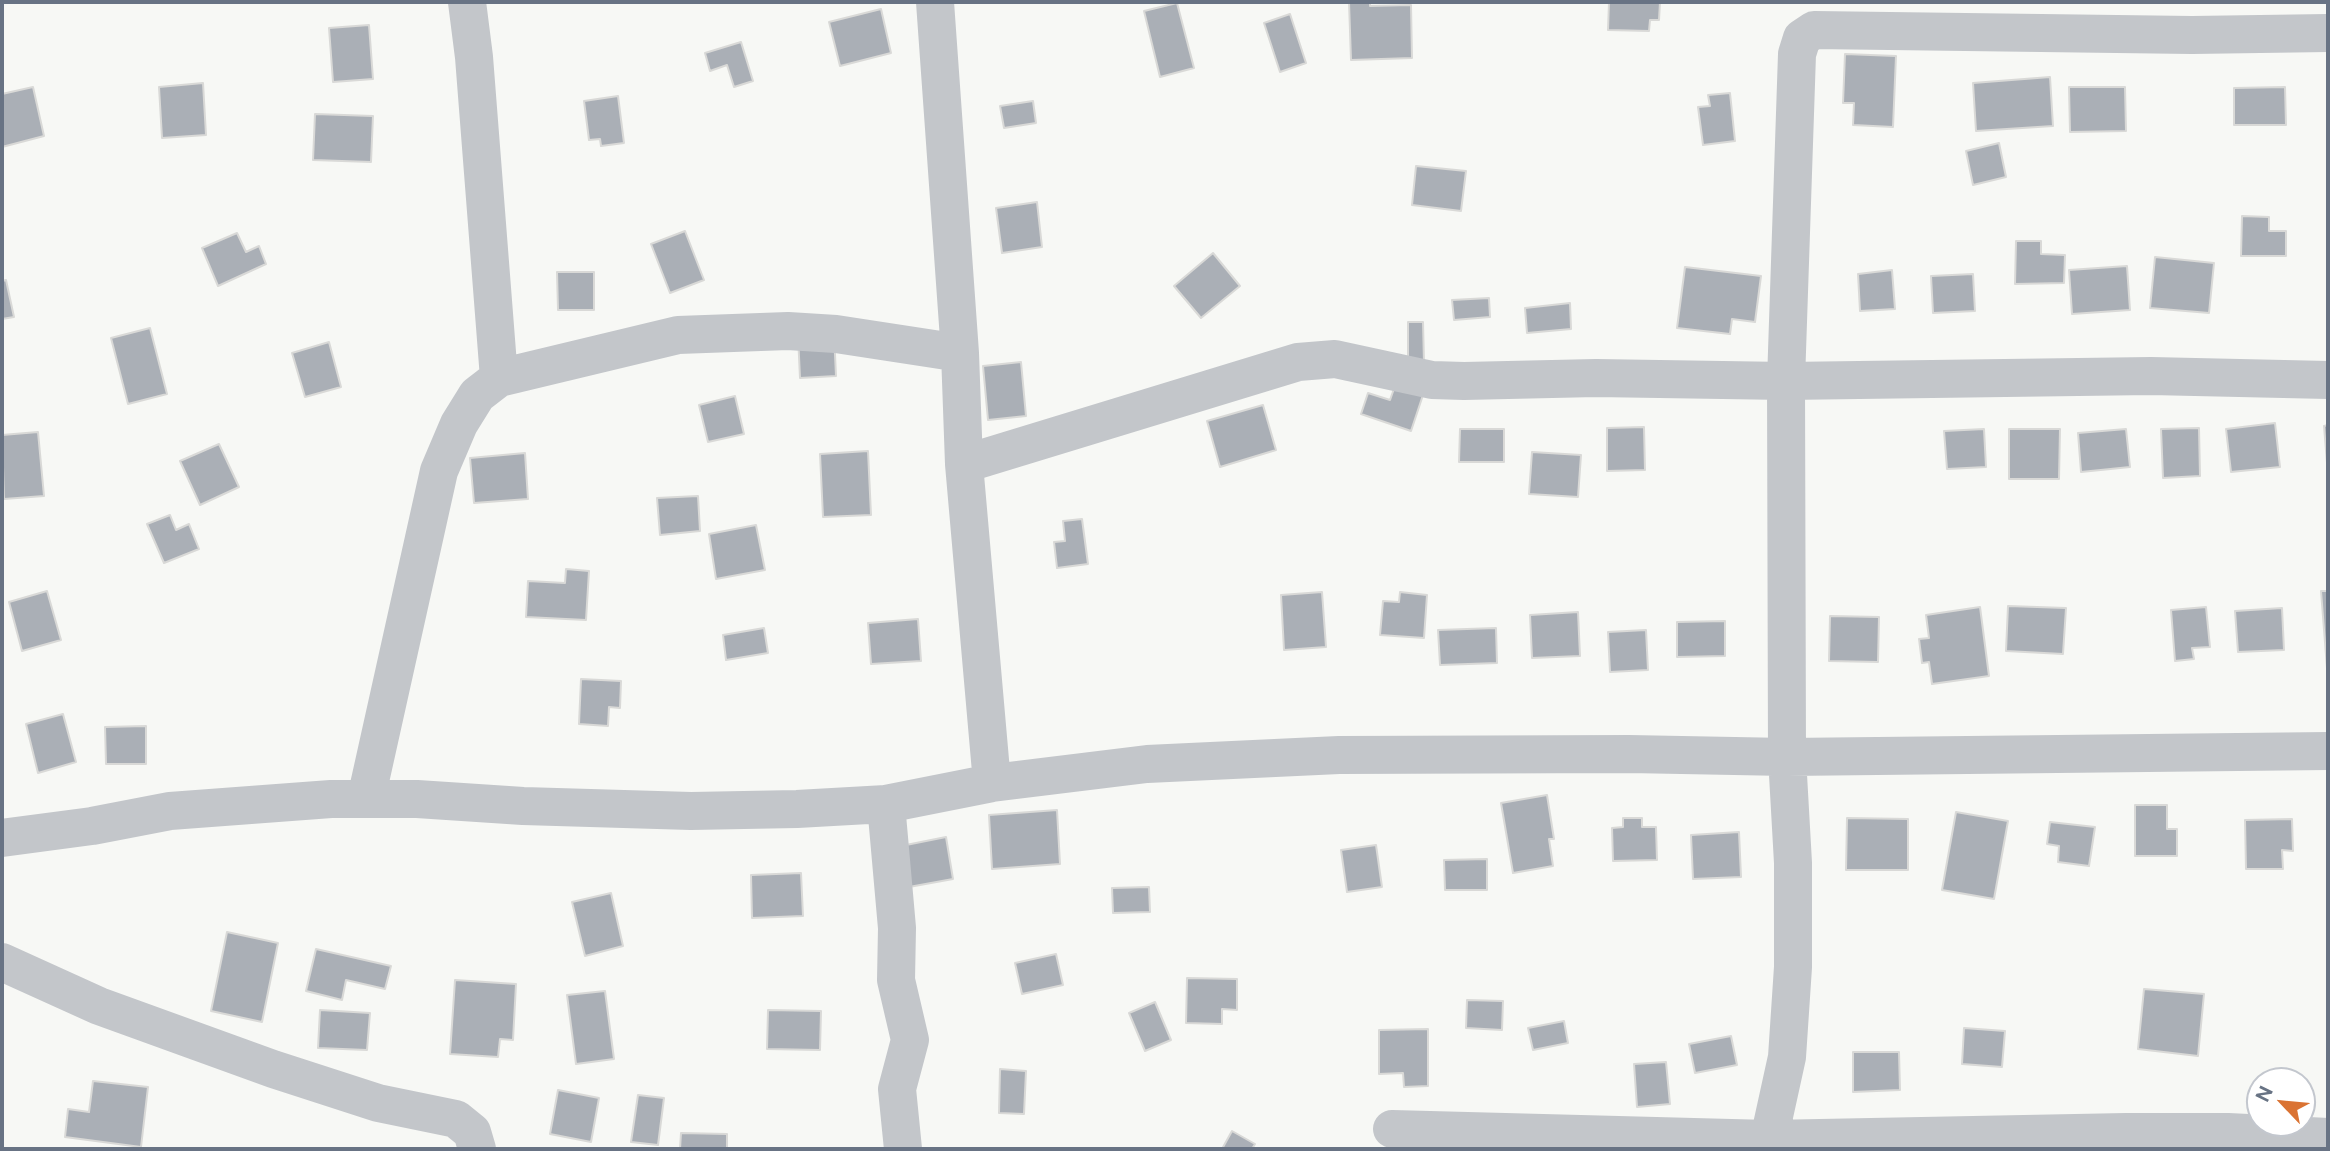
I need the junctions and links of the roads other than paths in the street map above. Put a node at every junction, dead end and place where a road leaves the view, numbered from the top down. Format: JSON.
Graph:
{"nodes":[{"id":1,"x":467,"y":2,"type":"edge"},
{"id":2,"x":935,"y":2,"type":"edge"},
{"id":3,"x":2328,"y":33,"type":"edge"},
{"id":4,"x":960,"y":353,"type":"junction"},
{"id":5,"x":499,"y":378,"type":"junction"},
{"id":6,"x":2328,"y":380,"type":"edge"},
{"id":7,"x":1786,"y":381,"type":"junction"},
{"id":8,"x":964,"y":464,"type":"junction"},
{"id":9,"x":2328,"y":751,"type":"edge"},
{"id":10,"x":1787,"y":757,"type":"junction"},
{"id":11,"x":992,"y":783,"type":"junction"},
{"id":12,"x":366,"y":799,"type":"junction"},
{"id":13,"x":886,"y":804,"type":"junction"},
{"id":14,"x":2,"y":838,"type":"edge"},
{"id":15,"x":2,"y":962,"type":"edge"},
{"id":16,"x":1392,"y":1129,"type":"dead end"},
{"id":17,"x":2328,"y":1137,"type":"edge"},
{"id":18,"x":1770,"y":1144,"type":"edge"},
{"id":19,"x":477,"y":1149,"type":"edge"},
{"id":20,"x":904,"y":1149,"type":"edge"}],
"edges":[{"from":1,"to":5,"type":"street"},
{"from":2,"to":4,"type":"street"},
{"from":3,"to":7,"type":"street"},
{"from":4,"to":5,"type":"street"},
{"from":4,"to":8,"type":"street"},
{"from":5,"to":12,"type":"street"},
{"from":6,"to":7,"type":"street"},
{"from":7,"to":8,"type":"street"},
{"from":7,"to":10,"type":"street"},
{"from":8,"to":11,"type":"street"},
{"from":9,"to":10,"type":"street"},
{"from":10,"to":11,"type":"street"},
{"from":10,"to":18,"type":"street"},
{"from":11,"to":13,"type":"street"},
{"from":12,"to":13,"type":"street"},
{"from":12,"to":14,"type":"street"},
{"from":13,"to":20,"type":"street"},
{"from":15,"to":19,"type":"street"},
{"from":16,"to":18,"type":"street"},
{"from":17,"to":18,"type":"street"}]}
